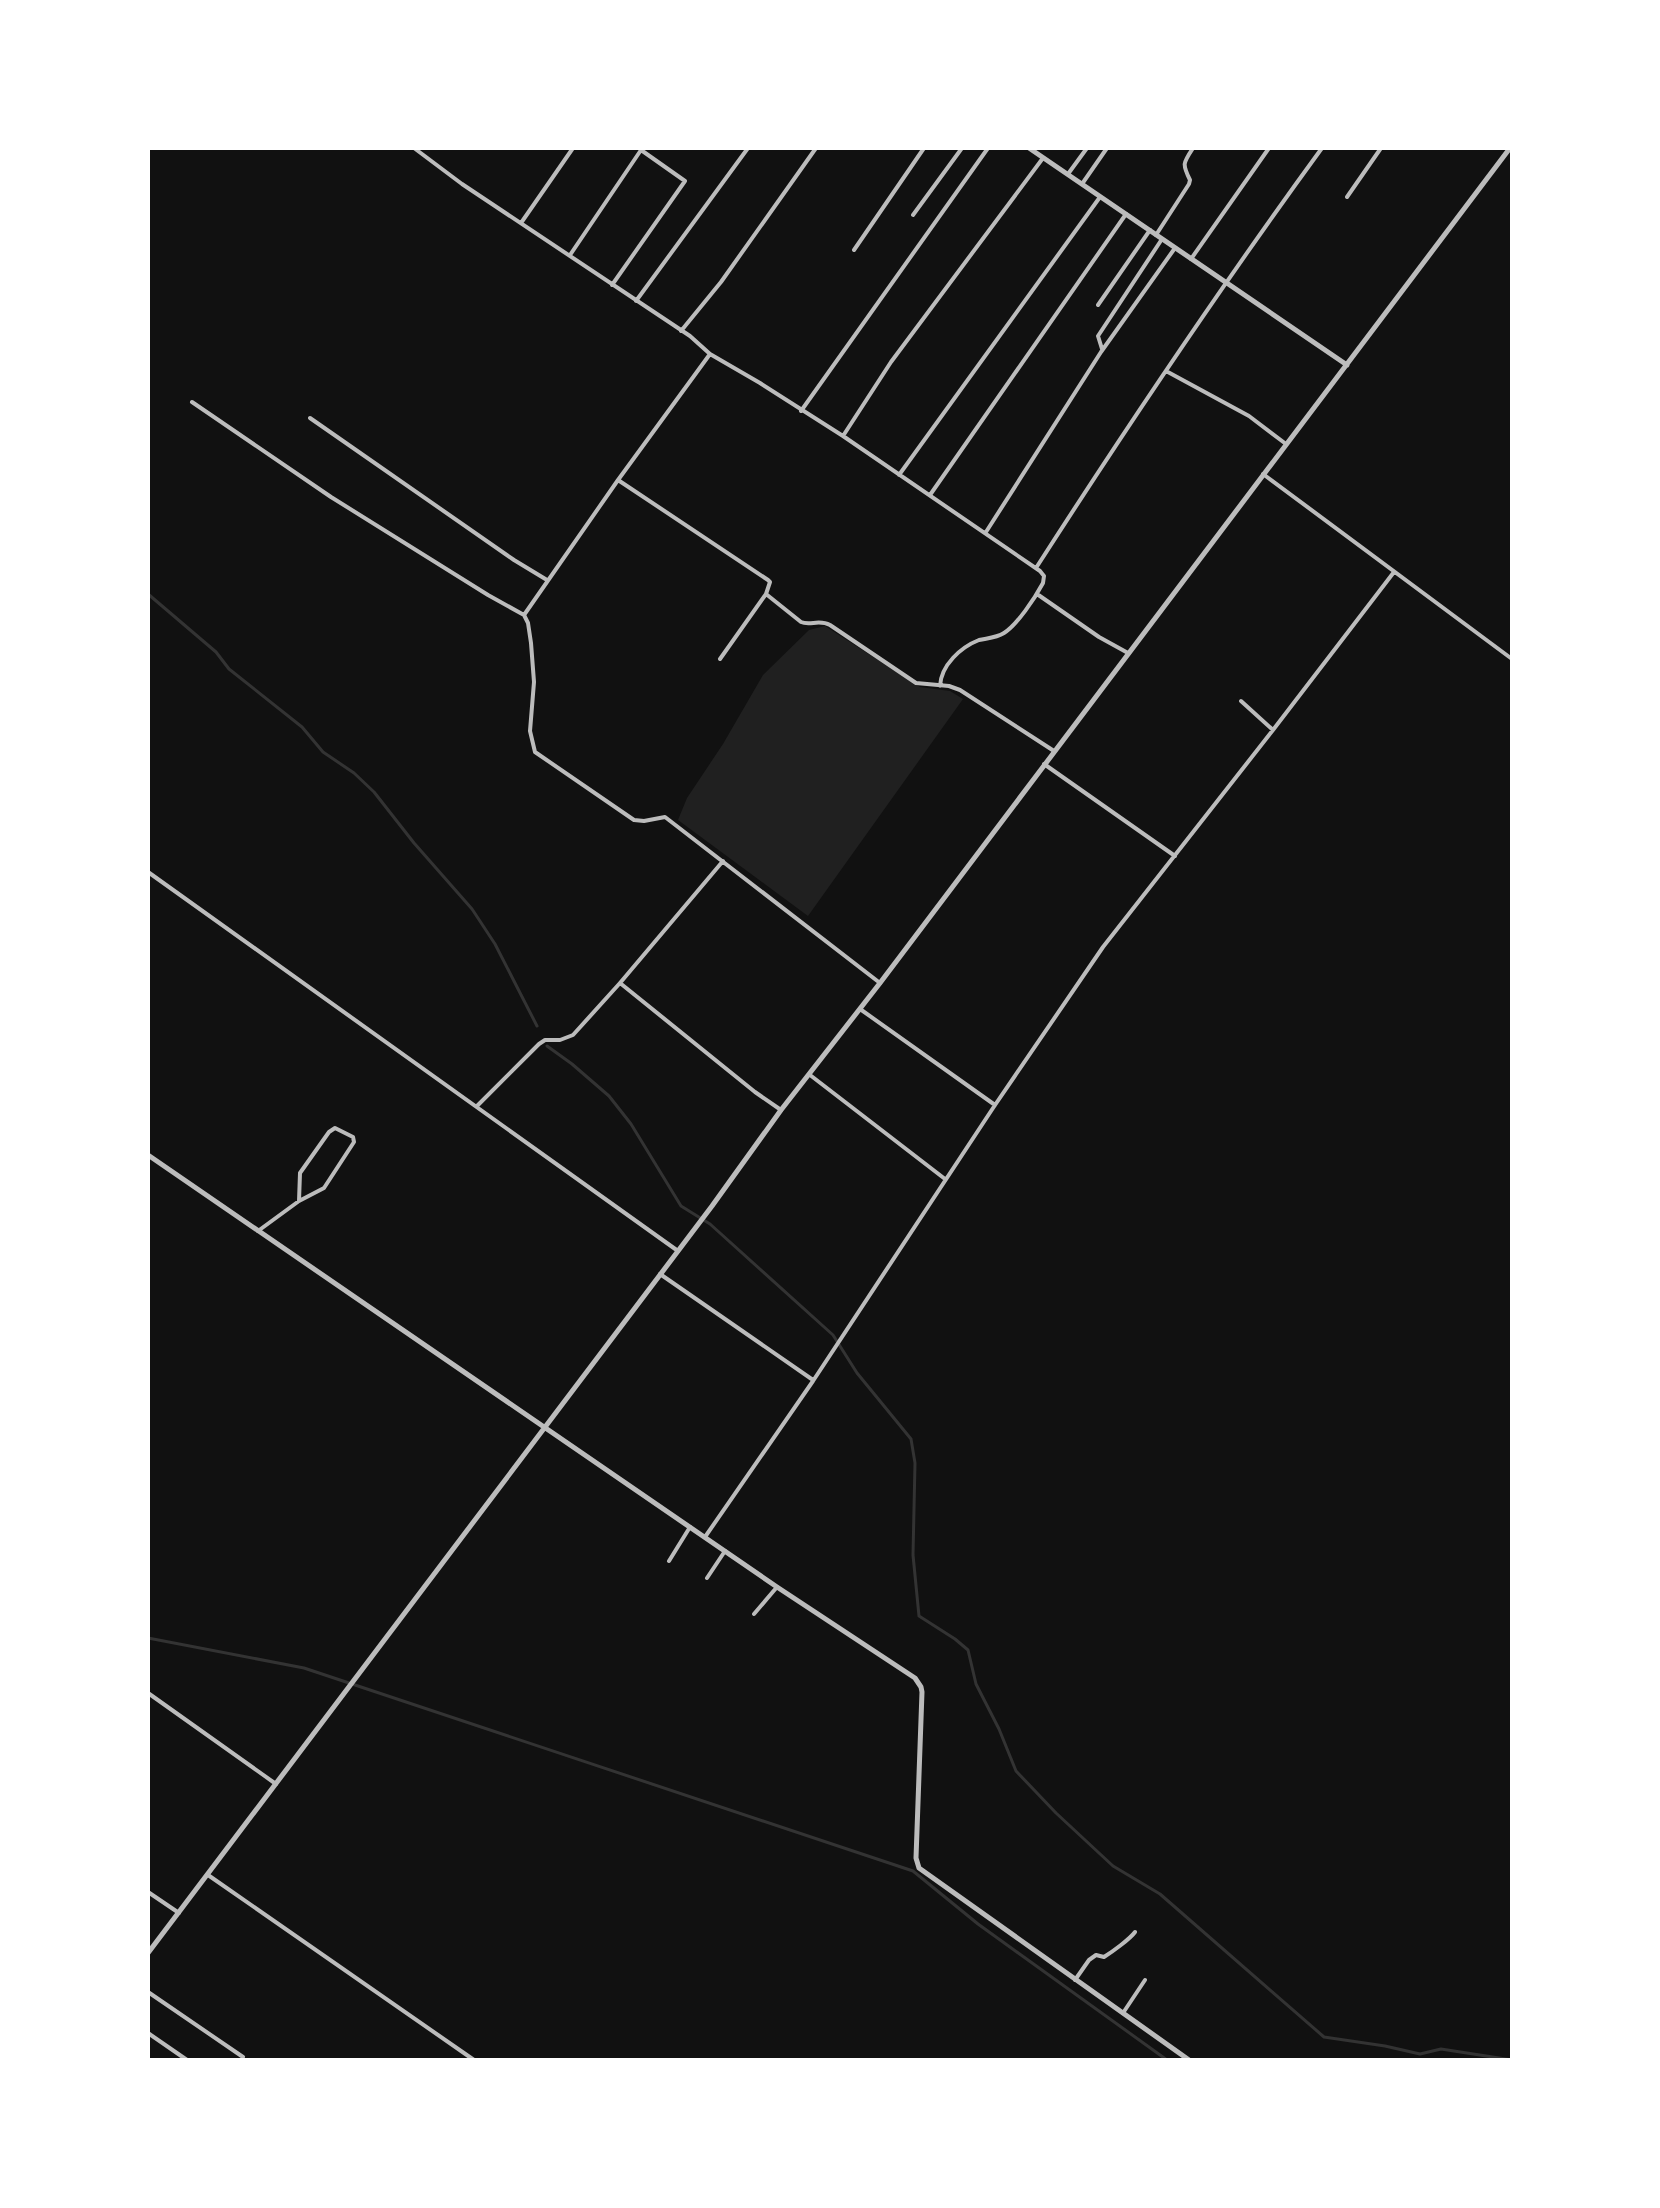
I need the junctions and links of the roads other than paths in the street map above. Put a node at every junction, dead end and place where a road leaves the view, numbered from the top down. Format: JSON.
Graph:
{"nodes":[{"id":1,"x":414,"y":148,"type":"edge"},
{"id":2,"x":573,"y":148,"type":"edge"},
{"id":3,"x":748,"y":148,"type":"edge"},
{"id":4,"x":816,"y":148,"type":"edge"},
{"id":5,"x":924,"y":148,"type":"edge"},
{"id":6,"x":962,"y":148,"type":"edge"},
{"id":7,"x":988,"y":148,"type":"edge"},
{"id":8,"x":1029,"y":148,"type":"edge"},
{"id":9,"x":1087,"y":148,"type":"edge"},
{"id":10,"x":1107,"y":148,"type":"edge"},
{"id":11,"x":1193,"y":148,"type":"edge"},
{"id":12,"x":1269,"y":148,"type":"edge"},
{"id":13,"x":1322,"y":148,"type":"edge"},
{"id":14,"x":1381,"y":148,"type":"edge"},
{"id":15,"x":1510,"y":148,"type":"edge"},
{"id":16,"x":642,"y":149,"type":"edge"},
{"id":17,"x":1043,"y":158,"type":"junction"},
{"id":18,"x":1068,"y":174,"type":"junction"},
{"id":19,"x":1082,"y":184,"type":"junction"},
{"id":20,"x":1100,"y":197,"type":"junction"},
{"id":21,"x":1347,"y":197,"type":"dead end"},
{"id":22,"x":1126,"y":214,"type":"junction"},
{"id":23,"x":913,"y":215,"type":"dead end"},
{"id":24,"x":521,"y":223,"type":"junction"},
{"id":25,"x":1156,"y":235,"type":"junction"},
{"id":26,"x":1175,"y":248,"type":"junction"},
{"id":27,"x":854,"y":250,"type":"dead end"},
{"id":28,"x":570,"y":255,"type":"junction"},
{"id":29,"x":1191,"y":259,"type":"junction"},
{"id":30,"x":1227,"y":283,"type":"junction"},
{"id":31,"x":612,"y":285,"type":"junction"},
{"id":32,"x":636,"y":301,"type":"junction"},
{"id":33,"x":1098,"y":305,"type":"dead end"},
{"id":34,"x":681,"y":331,"type":"junction"},
{"id":35,"x":1101,"y":352,"type":"junction"},
{"id":36,"x":710,"y":354,"type":"junction"},
{"id":37,"x":1347,"y":365,"type":"junction"},
{"id":38,"x":1166,"y":371,"type":"junction"},
{"id":39,"x":192,"y":402,"type":"dead end"},
{"id":40,"x":801,"y":411,"type":"junction"},
{"id":41,"x":310,"y":418,"type":"dead end"},
{"id":42,"x":843,"y":436,"type":"junction"},
{"id":43,"x":1286,"y":444,"type":"junction"},
{"id":44,"x":1263,"y":474,"type":"junction"},
{"id":45,"x":899,"y":475,"type":"junction"},
{"id":46,"x":618,"y":480,"type":"junction"},
{"id":47,"x":930,"y":495,"type":"junction"},
{"id":48,"x":986,"y":533,"type":"junction"},
{"id":49,"x":1036,"y":568,"type":"junction"},
{"id":50,"x":1394,"y":572,"type":"junction"},
{"id":51,"x":547,"y":580,"type":"junction"},
{"id":52,"x":766,"y":594,"type":"junction"},
{"id":53,"x":1037,"y":594,"type":"junction"},
{"id":54,"x":524,"y":615,"type":"junction"},
{"id":55,"x":1128,"y":653,"type":"junction"},
{"id":56,"x":720,"y":659,"type":"dead end"},
{"id":57,"x":1512,"y":659,"type":"edge"},
{"id":58,"x":940,"y":686,"type":"junction"},
{"id":59,"x":1241,"y":701,"type":"dead end"},
{"id":60,"x":1273,"y":730,"type":"junction"},
{"id":61,"x":1054,"y":751,"type":"junction"},
{"id":62,"x":1044,"y":764,"type":"junction"},
{"id":63,"x":1175,"y":856,"type":"junction"},
{"id":64,"x":723,"y":861,"type":"junction"},
{"id":65,"x":148,"y":872,"type":"edge"},
{"id":66,"x":620,"y":983,"type":"junction"},
{"id":67,"x":880,"y":983,"type":"junction"},
{"id":68,"x":860,"y":1009,"type":"junction"},
{"id":69,"x":810,"y":1075,"type":"junction"},
{"id":70,"x":995,"y":1105,"type":"junction"},
{"id":71,"x":477,"y":1107,"type":"junction"},
{"id":72,"x":781,"y":1110,"type":"junction"},
{"id":73,"x":148,"y":1155,"type":"edge"},
{"id":74,"x":945,"y":1179,"type":"junction"},
{"id":75,"x":299,"y":1201,"type":"junction"},
{"id":76,"x":258,"y":1231,"type":"junction"},
{"id":77,"x":678,"y":1251,"type":"junction"},
{"id":78,"x":660,"y":1274,"type":"junction"},
{"id":79,"x":813,"y":1381,"type":"junction"},
{"id":80,"x":546,"y":1427,"type":"junction"},
{"id":81,"x":690,"y":1527,"type":"junction"},
{"id":82,"x":705,"y":1537,"type":"junction"},
{"id":83,"x":725,"y":1551,"type":"junction"},
{"id":84,"x":669,"y":1561,"type":"dead end"},
{"id":85,"x":707,"y":1578,"type":"dead end"},
{"id":86,"x":777,"y":1587,"type":"junction"},
{"id":87,"x":754,"y":1614,"type":"dead end"},
{"id":88,"x":148,"y":1693,"type":"edge"},
{"id":89,"x":276,"y":1784,"type":"junction"},
{"id":90,"x":208,"y":1875,"type":"junction"},
{"id":91,"x":148,"y":1892,"type":"edge"},
{"id":92,"x":179,"y":1913,"type":"junction"},
{"id":93,"x":1135,"y":1932,"type":"dead end"},
{"id":94,"x":148,"y":1953,"type":"edge"},
{"id":95,"x":1075,"y":1980,"type":"junction"},
{"id":96,"x":1145,"y":1980,"type":"dead end"},
{"id":97,"x":148,"y":1992,"type":"edge"},
{"id":98,"x":1123,"y":2013,"type":"junction"},
{"id":99,"x":148,"y":2033,"type":"edge"},
{"id":100,"x":243,"y":2057,"type":"dead end"},
{"id":101,"x":187,"y":2060,"type":"edge"},
{"id":102,"x":474,"y":2060,"type":"edge"},
{"id":103,"x":1189,"y":2060,"type":"edge"}],
"edges":[{"from":1,"to":24,"type":"street"},
{"from":2,"to":24,"type":"street"},
{"from":3,"to":32,"type":"street"},
{"from":4,"to":34,"type":"street"},
{"from":5,"to":27,"type":"street"},
{"from":6,"to":23,"type":"street"},
{"from":7,"to":40,"type":"street"},
{"from":8,"to":17,"type":"street"},
{"from":9,"to":18,"type":"street"},
{"from":10,"to":19,"type":"street"},
{"from":11,"to":25,"type":"street"},
{"from":12,"to":29,"type":"street"},
{"from":13,"to":30,"type":"street"},
{"from":14,"to":21,"type":"street"},
{"from":15,"to":37,"type":"street"},
{"from":16,"to":28,"type":"street"},
{"from":16,"to":31,"type":"street"},
{"from":17,"to":18,"type":"street"},
{"from":17,"to":42,"type":"street"},
{"from":18,"to":19,"type":"street"},
{"from":19,"to":20,"type":"street"},
{"from":20,"to":22,"type":"street"},
{"from":20,"to":45,"type":"street"},
{"from":22,"to":25,"type":"street"},
{"from":22,"to":47,"type":"street"},
{"from":24,"to":28,"type":"street"},
{"from":25,"to":26,"type":"street"},
{"from":25,"to":33,"type":"street"},
{"from":25,"to":35,"type":"street"},
{"from":26,"to":29,"type":"street"},
{"from":26,"to":35,"type":"street"},
{"from":28,"to":31,"type":"street"},
{"from":29,"to":30,"type":"street"},
{"from":30,"to":37,"type":"street"},
{"from":30,"to":38,"type":"street"},
{"from":31,"to":32,"type":"street"},
{"from":32,"to":34,"type":"street"},
{"from":34,"to":36,"type":"street"},
{"from":35,"to":48,"type":"street"},
{"from":36,"to":40,"type":"street"},
{"from":36,"to":46,"type":"street"},
{"from":37,"to":43,"type":"street"},
{"from":38,"to":43,"type":"street"},
{"from":38,"to":49,"type":"street"},
{"from":39,"to":54,"type":"street"},
{"from":40,"to":42,"type":"street"},
{"from":41,"to":51,"type":"street"},
{"from":42,"to":45,"type":"street"},
{"from":43,"to":44,"type":"street"},
{"from":44,"to":50,"type":"street"},
{"from":44,"to":55,"type":"street"},
{"from":45,"to":47,"type":"street"},
{"from":46,"to":51,"type":"street"},
{"from":46,"to":52,"type":"street"},
{"from":47,"to":48,"type":"street"},
{"from":48,"to":49,"type":"street"},
{"from":49,"to":53,"type":"street"},
{"from":50,"to":57,"type":"street"},
{"from":50,"to":60,"type":"street"},
{"from":51,"to":54,"type":"street"},
{"from":52,"to":56,"type":"street"},
{"from":52,"to":58,"type":"street"},
{"from":53,"to":55,"type":"street"},
{"from":53,"to":58,"type":"street"},
{"from":54,"to":64,"type":"street"},
{"from":55,"to":61,"type":"street"},
{"from":58,"to":61,"type":"street"},
{"from":59,"to":60,"type":"street"},
{"from":60,"to":63,"type":"street"},
{"from":61,"to":62,"type":"street"},
{"from":62,"to":63,"type":"street"},
{"from":62,"to":67,"type":"street"},
{"from":63,"to":70,"type":"street"},
{"from":64,"to":66,"type":"street"},
{"from":64,"to":67,"type":"street"},
{"from":65,"to":71,"type":"street"},
{"from":66,"to":71,"type":"street"},
{"from":66,"to":72,"type":"street"},
{"from":67,"to":68,"type":"street"},
{"from":68,"to":69,"type":"street"},
{"from":68,"to":70,"type":"street"},
{"from":69,"to":72,"type":"street"},
{"from":69,"to":74,"type":"street"},
{"from":70,"to":74,"type":"street"},
{"from":71,"to":77,"type":"street"},
{"from":72,"to":77,"type":"street"},
{"from":73,"to":76,"type":"street"},
{"from":74,"to":79,"type":"street"},
{"from":75,"to":75,"type":"street"},
{"from":75,"to":76,"type":"street"},
{"from":76,"to":80,"type":"street"},
{"from":77,"to":78,"type":"street"},
{"from":78,"to":79,"type":"street"},
{"from":78,"to":80,"type":"street"},
{"from":79,"to":82,"type":"street"},
{"from":80,"to":81,"type":"street"},
{"from":80,"to":89,"type":"street"},
{"from":81,"to":82,"type":"street"},
{"from":81,"to":84,"type":"street"},
{"from":82,"to":83,"type":"street"},
{"from":83,"to":85,"type":"street"},
{"from":83,"to":86,"type":"street"},
{"from":86,"to":87,"type":"street"},
{"from":86,"to":95,"type":"street"},
{"from":88,"to":89,"type":"street"},
{"from":89,"to":90,"type":"street"},
{"from":90,"to":92,"type":"street"},
{"from":90,"to":102,"type":"street"},
{"from":91,"to":92,"type":"street"},
{"from":92,"to":94,"type":"street"},
{"from":93,"to":95,"type":"street"},
{"from":95,"to":98,"type":"street"},
{"from":96,"to":98,"type":"street"},
{"from":97,"to":100,"type":"street"},
{"from":98,"to":103,"type":"street"},
{"from":99,"to":101,"type":"street"}]}
